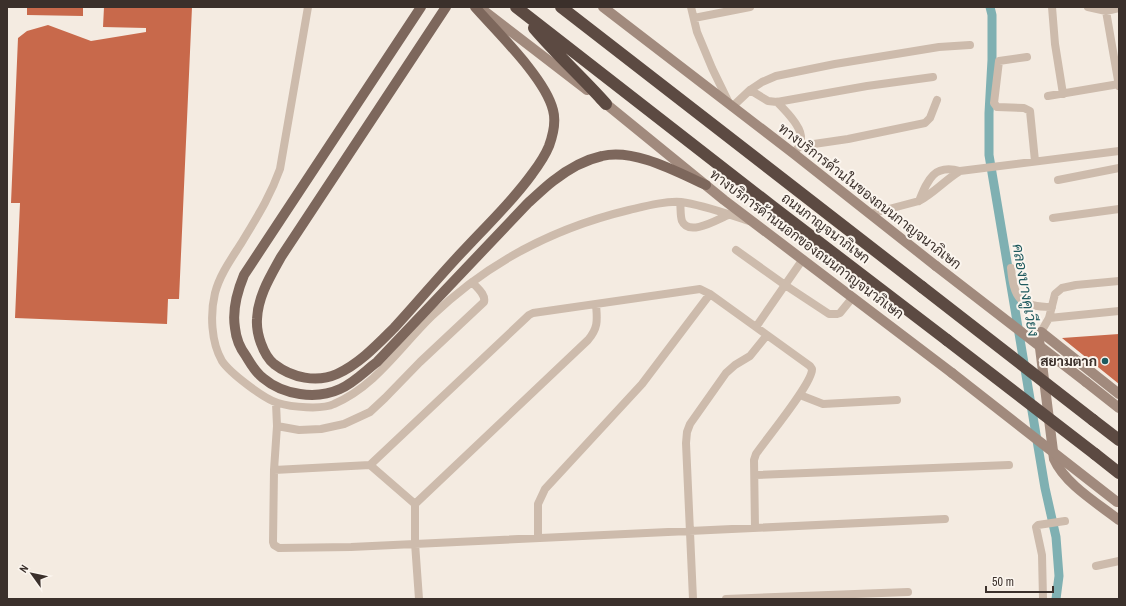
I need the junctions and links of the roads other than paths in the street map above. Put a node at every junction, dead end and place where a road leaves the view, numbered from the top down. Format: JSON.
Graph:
{"nodes":[{"id":1,"x":308,"y":7,"type":"edge"},
{"id":2,"x":421,"y":7,"type":"edge"},
{"id":3,"x":446,"y":7,"type":"edge"},
{"id":4,"x":475,"y":7,"type":"edge"},
{"id":5,"x":478,"y":7,"type":"edge"},
{"id":6,"x":561,"y":7,"type":"edge"},
{"id":7,"x":602,"y":7,"type":"edge"},
{"id":8,"x":691,"y":7,"type":"edge"},
{"id":9,"x":750,"y":7,"type":"edge"},
{"id":10,"x":1052,"y":7,"type":"edge"},
{"id":11,"x":1088,"y":7,"type":"edge"},
{"id":12,"x":1119,"y":8,"type":"edge"},
{"id":13,"x":519,"y":9,"type":"edge"},
{"id":14,"x":1106,"y":11,"type":"junction"},
{"id":15,"x":694,"y":18,"type":"junction"},
{"id":16,"x":970,"y":45,"type":"dead end"},
{"id":17,"x":1027,"y":57,"type":"dead end"},
{"id":18,"x":933,"y":77,"type":"dead end"},
{"id":19,"x":1119,"y":85,"type":"edge"},
{"id":20,"x":750,"y":90,"type":"junction"},
{"id":21,"x":1063,"y":94,"type":"junction"},
{"id":22,"x":1048,"y":96,"type":"dead end"},
{"id":23,"x":937,"y":100,"type":"dead end"},
{"id":24,"x":778,"y":102,"type":"junction"},
{"id":25,"x":606,"y":104,"type":"junction"},
{"id":26,"x":731,"y":105,"type":"junction"},
{"id":27,"x":797,"y":149,"type":"junction"},
{"id":28,"x":1119,"y":151,"type":"edge"},
{"id":29,"x":1034,"y":161,"type":"junction"},
{"id":30,"x":1119,"y":168,"type":"edge"},
{"id":31,"x":960,"y":170,"type":"junction"},
{"id":32,"x":1058,"y":180,"type":"dead end"},
{"id":33,"x":706,"y":185,"type":"junction"},
{"id":34,"x":919,"y":201,"type":"junction"},
{"id":35,"x":680,"y":202,"type":"junction"},
{"id":36,"x":1119,"y":209,"type":"edge"},
{"id":37,"x":870,"y":214,"type":"junction"},
{"id":38,"x":728,"y":215,"type":"junction"},
{"id":39,"x":1053,"y":218,"type":"dead end"},
{"id":40,"x":753,"y":222,"type":"junction"},
{"id":41,"x":736,"y":250,"type":"dead end"},
{"id":42,"x":803,"y":259,"type":"junction"},
{"id":43,"x":1011,"y":268,"type":"dead end"},
{"id":44,"x":1119,"y":281,"type":"edge"},
{"id":45,"x":472,"y":282,"type":"junction"},
{"id":46,"x":785,"y":285,"type":"junction"},
{"id":47,"x":710,"y":294,"type":"junction"},
{"id":48,"x":853,"y":297,"type":"junction"},
{"id":49,"x":596,"y":304,"type":"junction"},
{"id":50,"x":1052,"y":308,"type":"junction"},
{"id":51,"x":1119,"y":312,"type":"edge"},
{"id":52,"x":1049,"y":318,"type":"junction"},
{"id":53,"x":756,"y":326,"type":"junction"},
{"id":54,"x":1041,"y":332,"type":"junction"},
{"id":55,"x":767,"y":335,"type":"junction"},
{"id":56,"x":800,"y":394,"type":"junction"},
{"id":57,"x":1119,"y":394,"type":"edge"},
{"id":58,"x":897,"y":400,"type":"dead end"},
{"id":59,"x":276,"y":403,"type":"junction"},
{"id":60,"x":1119,"y":408,"type":"edge"},
{"id":61,"x":277,"y":426,"type":"junction"},
{"id":62,"x":1119,"y":440,"type":"edge"},
{"id":63,"x":1009,"y":464,"type":"dead end"},
{"id":64,"x":370,"y":465,"type":"junction"},
{"id":65,"x":274,"y":470,"type":"junction"},
{"id":66,"x":1119,"y":473,"type":"edge"},
{"id":67,"x":755,"y":475,"type":"junction"},
{"id":68,"x":1118,"y":502,"type":"edge"},
{"id":69,"x":415,"y":504,"type":"junction"},
{"id":70,"x":945,"y":520,"type":"dead end"},
{"id":71,"x":1119,"y":520,"type":"edge"},
{"id":72,"x":1065,"y":521,"type":"dead end"},
{"id":73,"x":756,"y":528,"type":"junction"},
{"id":74,"x":690,"y":530,"type":"junction"},
{"id":75,"x":538,"y":538,"type":"junction"},
{"id":76,"x":415,"y":543,"type":"junction"},
{"id":77,"x":1119,"y":561,"type":"edge"},
{"id":78,"x":1096,"y":566,"type":"dead end"},
{"id":79,"x":908,"y":592,"type":"dead end"},
{"id":80,"x":419,"y":599,"type":"edge"},
{"id":81,"x":693,"y":599,"type":"edge"},
{"id":82,"x":726,"y":599,"type":"edge"},
{"id":83,"x":1043,"y":599,"type":"edge"}],
"edges":[{"from":1,"to":59,"type":"street"},
{"from":2,"to":33,"type":"main road"},
{"from":3,"to":4,"type":"main road"},
{"from":5,"to":25,"type":"main road","name":"ทางบริการด้านนอกของถนนกาญจนาภิเษก"},
{"from":6,"to":62,"type":"highway","name":"ถนนกาญจนาภิเษก","bridge":true},
{"from":7,"to":26,"type":"main road","name":"ทางบริการด้านในของถนนกาญจนาภิเษก"},
{"from":8,"to":15,"type":"street"},
{"from":9,"to":15,"type":"street"},
{"from":10,"to":21,"type":"street"},
{"from":11,"to":14,"type":"street"},
{"from":12,"to":14,"type":"street"},
{"from":13,"to":25,"type":"highway"},
{"from":13,"to":66,"type":"highway","name":"ถนนกาญจนาภิเษก","bridge":true},
{"from":14,"to":19,"type":"street"},
{"from":15,"to":26,"type":"street"},
{"from":16,"to":20,"type":"street"},
{"from":17,"to":29,"type":"street"},
{"from":18,"to":24,"type":"street"},
{"from":19,"to":21,"type":"street"},
{"from":20,"to":24,"type":"street"},
{"from":20,"to":26,"type":"street"},
{"from":21,"to":22,"type":"street"},
{"from":23,"to":27,"type":"street"},
{"from":24,"to":27,"type":"street"},
{"from":25,"to":33,"type":"main road","name":"ทางบริการด้านนอกของถนนกาญจนาภิเษก"},
{"from":26,"to":27,"type":"main road","name":"ทางบริการด้านในของถนนกาญจนาภิเษก"},
{"from":27,"to":37,"type":"main road","name":"ทางบริการด้านในของถนนกาญจนาภิเษก"},
{"from":28,"to":29,"type":"street"},
{"from":29,"to":31,"type":"street"},
{"from":30,"to":32,"type":"street"},
{"from":31,"to":34,"type":"street"},
{"from":31,"to":34,"type":"street"},
{"from":33,"to":40,"type":"main road","name":"ทางบริการด้านนอกของถนนกาญจนาภิเษก"},
{"from":34,"to":37,"type":"street"},
{"from":35,"to":38,"type":"street"},
{"from":35,"to":38,"type":"street"},
{"from":35,"to":45,"type":"street"},
{"from":36,"to":39,"type":"street"},
{"from":37,"to":60,"type":"main road","name":"ทางบริการด้านในของถนนกาญจนาภิเษก","bridge":true},
{"from":38,"to":40,"type":"street"},
{"from":40,"to":42,"type":"main road","name":"ทางบริการด้านนอกของถนนกาญจนาภิเษก"},
{"from":41,"to":46,"type":"street"},
{"from":42,"to":46,"type":"street"},
{"from":42,"to":48,"type":"main road","name":"ทางบริการด้านนอกของถนนกาญจนาภิเษก"},
{"from":43,"to":50,"type":"street"},
{"from":44,"to":50,"type":"street"},
{"from":45,"to":59,"type":"street"},
{"from":45,"to":61,"type":"street"},
{"from":46,"to":48,"type":"street"},
{"from":46,"to":53,"type":"street"},
{"from":47,"to":49,"type":"street"},
{"from":47,"to":53,"type":"street"},
{"from":47,"to":75,"type":"street"},
{"from":48,"to":68,"type":"main road","name":"ทางบริการด้านนอกของถนนกาญจนาภิเษก","bridge":true},
{"from":49,"to":64,"type":"street"},
{"from":49,"to":69,"type":"street"},
{"from":50,"to":52,"type":"street"},
{"from":51,"to":52,"type":"street"},
{"from":52,"to":54,"type":"street"},
{"from":53,"to":55,"type":"street"},
{"from":54,"to":57,"type":"main road"},
{"from":54,"to":71,"type":"main road"},
{"from":55,"to":56,"type":"street"},
{"from":55,"to":74,"type":"street"},
{"from":56,"to":58,"type":"street"},
{"from":56,"to":67,"type":"street"},
{"from":59,"to":61,"type":"street"},
{"from":61,"to":65,"type":"street"},
{"from":63,"to":67,"type":"street"},
{"from":64,"to":65,"type":"street"},
{"from":64,"to":69,"type":"street"},
{"from":65,"to":76,"type":"street"},
{"from":67,"to":73,"type":"street"},
{"from":69,"to":76,"type":"street"},
{"from":70,"to":73,"type":"street"},
{"from":72,"to":83,"type":"street"},
{"from":73,"to":74,"type":"street"},
{"from":74,"to":75,"type":"street"},
{"from":74,"to":81,"type":"street"},
{"from":75,"to":76,"type":"street"},
{"from":76,"to":80,"type":"street"},
{"from":77,"to":78,"type":"street"},
{"from":79,"to":82,"type":"street"}]}
